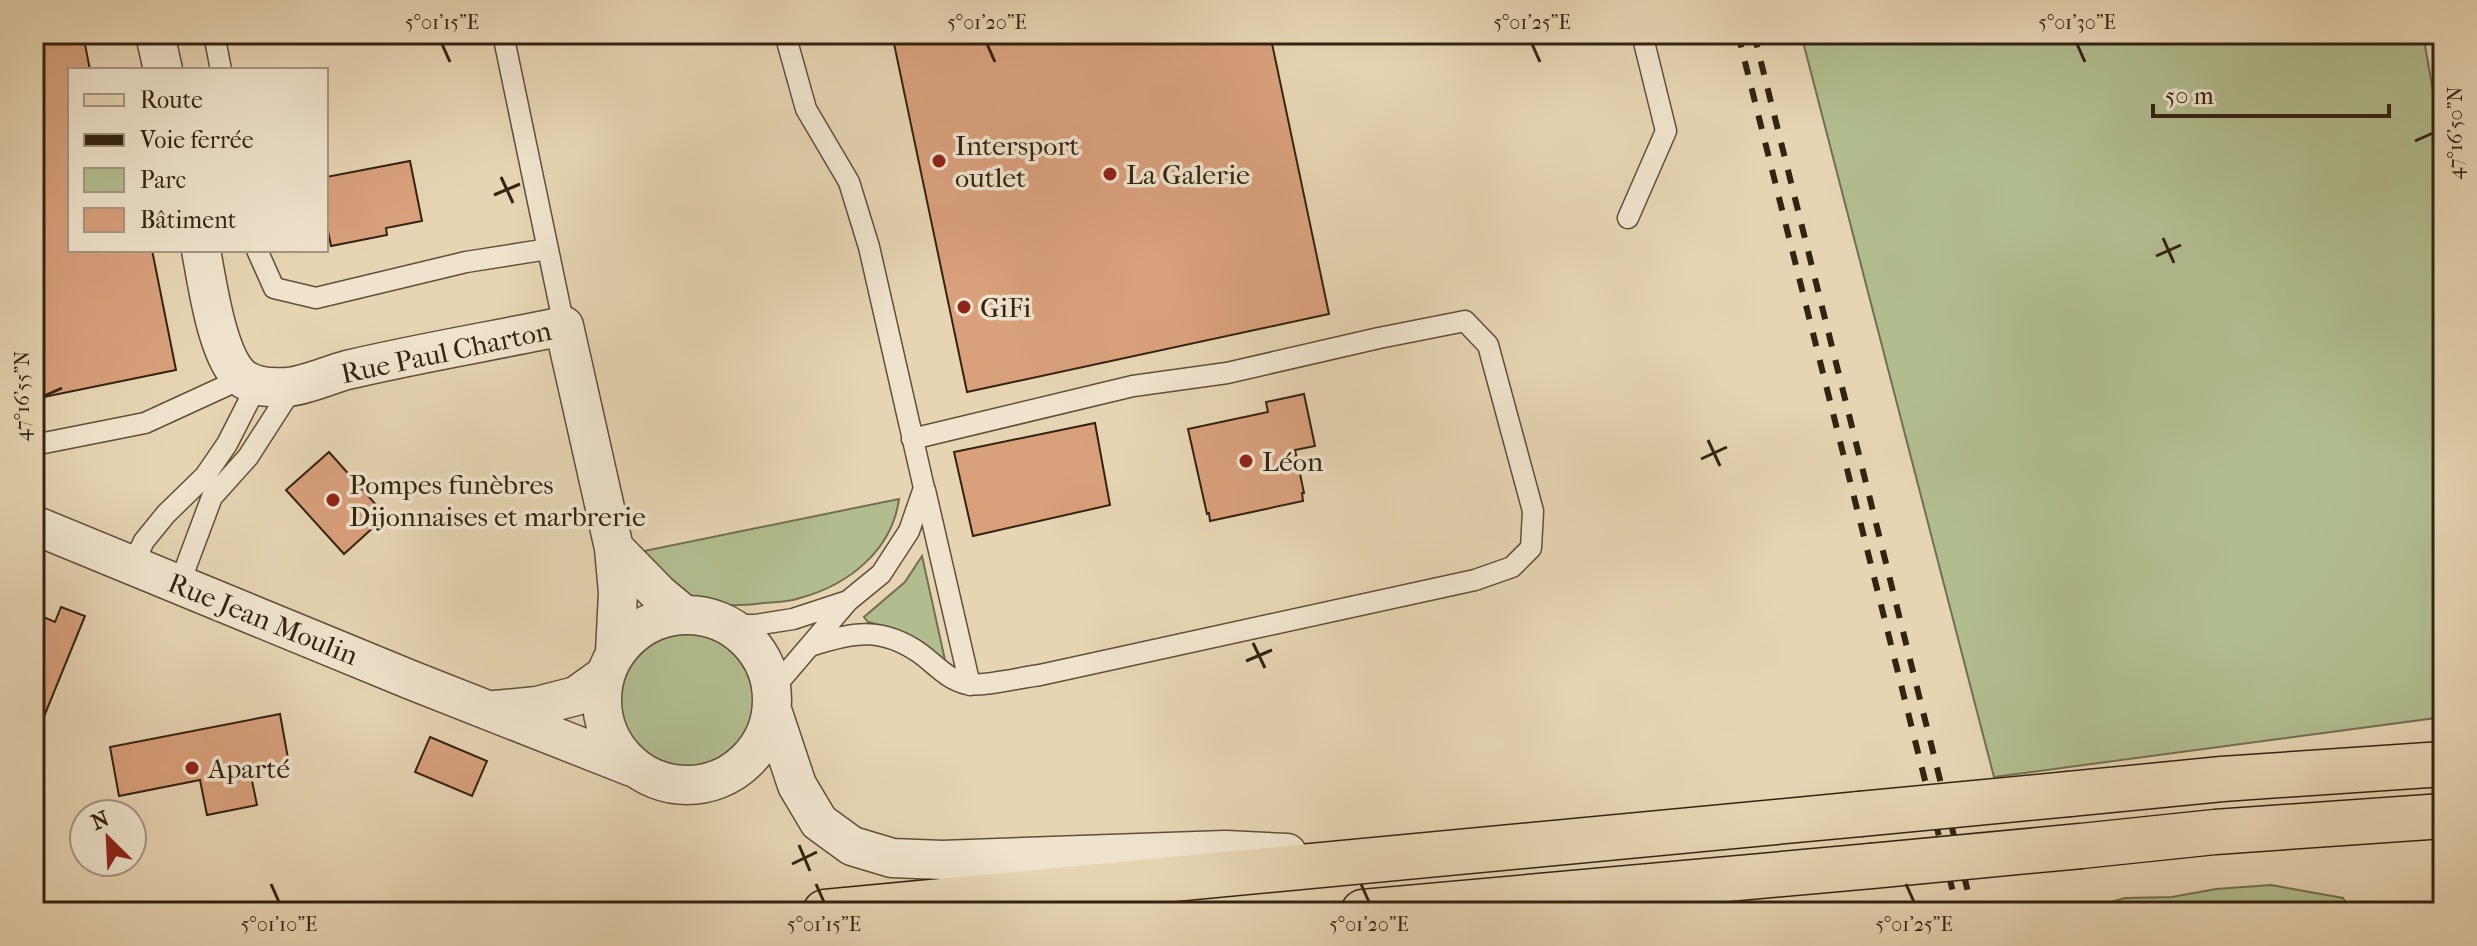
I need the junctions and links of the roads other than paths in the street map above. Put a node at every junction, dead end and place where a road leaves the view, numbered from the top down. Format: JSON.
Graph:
{"nodes":[{"id":1,"x":155,"y":34,"type":"edge"},
{"id":2,"x":214,"y":34,"type":"edge"},
{"id":3,"x":503,"y":34,"type":"edge"},
{"id":4,"x":785,"y":34,"type":"edge"},
{"id":5,"x":1642,"y":34,"type":"edge"},
{"id":6,"x":163,"y":68,"type":"edge"},
{"id":7,"x":221,"y":68,"type":"edge"},
{"id":8,"x":1628,"y":218,"type":"dead end"},
{"id":9,"x":548,"y":249,"type":"junction"},
{"id":10,"x":201,"y":252,"type":"edge"},
{"id":11,"x":258,"y":252,"type":"edge"},
{"id":12,"x":564,"y":326,"type":"junction"},
{"id":13,"x":264,"y":384,"type":"junction"},
{"id":14,"x":912,"y":439,"type":"junction"},
{"id":15,"x":34,"y":445,"type":"edge"},
{"id":16,"x":924,"y":488,"type":"junction"},
{"id":17,"x":34,"y":525,"type":"edge"},
{"id":18,"x":614,"y":548,"type":"junction"},
{"id":19,"x":132,"y":566,"type":"junction"},
{"id":20,"x":179,"y":585,"type":"junction"},
{"id":21,"x":848,"y":601,"type":"junction"},
{"id":22,"x":683,"y":614,"type":"junction"},
{"id":23,"x":729,"y":625,"type":"junction"},
{"id":24,"x":810,"y":646,"type":"junction"},
{"id":25,"x":609,"y":665,"type":"junction"},
{"id":26,"x":970,"y":685,"type":"junction"},
{"id":27,"x":772,"y":700,"type":"junction"},
{"id":28,"x":492,"y":711,"type":"junction"},
{"id":29,"x":2443,"y":764,"type":"edge"},
{"id":30,"x":632,"y":767,"type":"junction"},
{"id":31,"x":2443,"y":816,"type":"edge"},
{"id":32,"x":1386,"y":859,"type":"junction"},
{"id":33,"x":825,"y":912,"type":"edge"},
{"id":34,"x":1363,"y":912,"type":"edge"}],
"edges":[{"from":1,"to":6,"type":"street"},
{"from":2,"to":7,"type":"lane"},
{"from":3,"to":9,"type":"lane"},
{"from":4,"to":14,"type":"lane"},
{"from":5,"to":8,"type":"lane"},
{"from":9,"to":11,"type":"lane"},
{"from":9,"to":12,"type":"lane"},
{"from":10,"to":13,"type":"street"},
{"from":12,"to":13,"type":"street","name":"Rue Paul Charton"},
{"from":12,"to":18,"type":"street","name":"Rue Paul Charton"},
{"from":13,"to":15,"type":"lane"},
{"from":13,"to":19,"type":"lane"},
{"from":13,"to":20,"type":"lane"},
{"from":14,"to":16,"type":"lane"},
{"from":14,"to":26,"type":"lane"},
{"from":16,"to":21,"type":"lane"},
{"from":16,"to":26,"type":"lane"},
{"from":17,"to":19,"type":"street","name":"Rue Jean Moulin"},
{"from":18,"to":22,"type":"street"},
{"from":18,"to":25,"type":"street","name":"Rue Paul Charton"},
{"from":19,"to":20,"type":"street","name":"Rue Jean Moulin"},
{"from":20,"to":28,"type":"street","name":"Rue Jean Moulin"},
{"from":21,"to":23,"type":"lane"},
{"from":21,"to":24,"type":"lane"},
{"from":22,"to":23,"type":"street"},
{"from":22,"to":25,"type":"street"},
{"from":23,"to":27,"type":"street"},
{"from":24,"to":26,"type":"lane"},
{"from":24,"to":27,"type":"lane"},
{"from":25,"to":28,"type":"street","name":"Rue Jean Moulin"},
{"from":25,"to":30,"type":"street"},
{"from":27,"to":30,"type":"street"},
{"from":27,"to":32,"type":"street"},
{"from":28,"to":30,"type":"street","name":"Rue Jean Moulin"},
{"from":29,"to":32,"type":"main road","bridge":true},
{"from":31,"to":34,"type":"main road","bridge":true},
{"from":32,"to":33,"type":"main road"}]}
